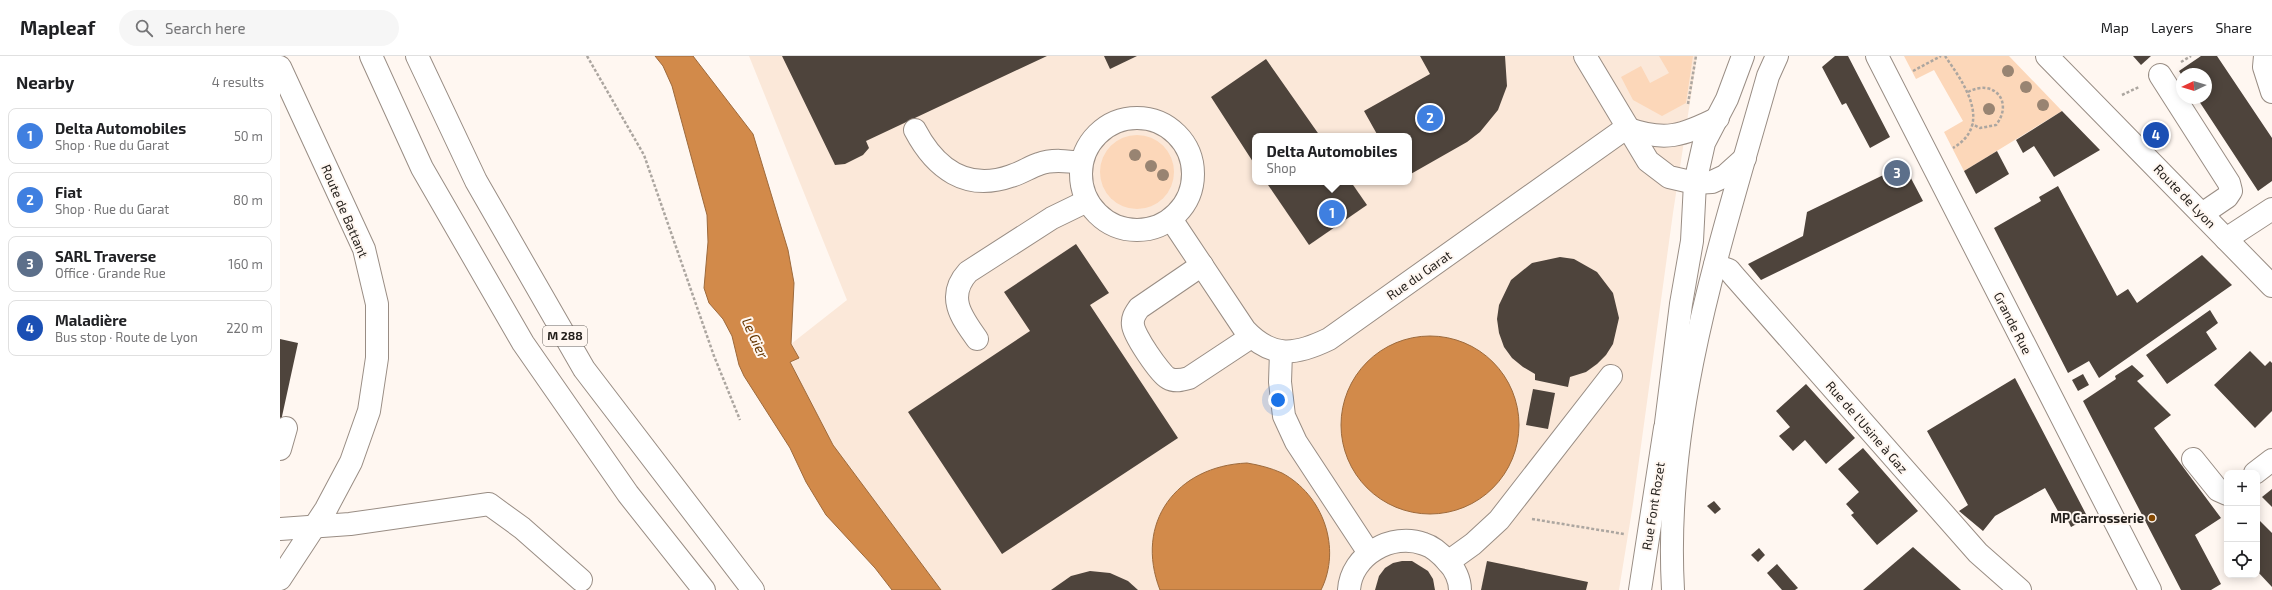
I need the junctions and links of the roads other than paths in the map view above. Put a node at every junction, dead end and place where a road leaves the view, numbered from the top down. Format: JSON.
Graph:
{"nodes":[{"id":1,"x":371,"y":56,"type":"edge"},
{"id":2,"x":417,"y":56,"type":"edge"},
{"id":3,"x":1585,"y":56,"type":"edge"},
{"id":4,"x":1743,"y":56,"type":"edge"},
{"id":5,"x":1777,"y":56,"type":"edge"},
{"id":6,"x":1877,"y":56,"type":"edge"},
{"id":7,"x":2047,"y":56,"type":"edge"},
{"id":8,"x":2265,"y":56,"type":"edge"},
{"id":9,"x":280,"y":67,"type":"edge"},
{"id":10,"x":2160,"y":75,"type":"dead end"},
{"id":11,"x":2272,"y":92,"type":"edge"},
{"id":12,"x":1718,"y":118,"type":"junction"},
{"id":13,"x":1626,"y":128,"type":"junction"},
{"id":14,"x":915,"y":130,"type":"dead end"},
{"id":15,"x":1745,"y":158,"type":"junction"},
{"id":16,"x":1081,"y":163,"type":"junction"},
{"id":17,"x":1695,"y":183,"type":"junction"},
{"id":18,"x":1087,"y":201,"type":"junction"},
{"id":19,"x":2272,"y":209,"type":"edge"},
{"id":20,"x":2202,"y":214,"type":"junction"},
{"id":21,"x":1171,"y":219,"type":"junction"},
{"id":22,"x":2226,"y":239,"type":"junction"},
{"id":23,"x":1202,"y":265,"type":"junction"},
{"id":24,"x":1715,"y":265,"type":"junction"},
{"id":25,"x":2272,"y":286,"type":"edge"},
{"id":26,"x":1251,"y":337,"type":"junction"},
{"id":27,"x":977,"y":339,"type":"dead end"},
{"id":28,"x":1281,"y":352,"type":"junction"},
{"id":29,"x":1611,"y":376,"type":"dead end"},
{"id":30,"x":1666,"y":423,"type":"junction"},
{"id":31,"x":286,"y":428,"type":"dead end"},
{"id":32,"x":280,"y":449,"type":"edge"},
{"id":33,"x":1676,"y":457,"type":"junction"},
{"id":34,"x":2193,"y":459,"type":"dead end"},
{"id":35,"x":2272,"y":460,"type":"edge"},
{"id":36,"x":2259,"y":470,"type":"edge"},
{"id":37,"x":2224,"y":493,"type":"edge"},
{"id":38,"x":314,"y":526,"type":"junction"},
{"id":39,"x":280,"y":529,"type":"edge"},
{"id":40,"x":1369,"y":553,"type":"junction"},
{"id":41,"x":1448,"y":562,"type":"junction"},
{"id":42,"x":280,"y":579,"type":"edge"},
{"id":43,"x":580,"y":580,"type":"dead end"},
{"id":44,"x":704,"y":590,"type":"edge"},
{"id":45,"x":753,"y":590,"type":"edge"},
{"id":46,"x":1349,"y":590,"type":"edge"},
{"id":47,"x":1460,"y":590,"type":"edge"},
{"id":48,"x":1640,"y":590,"type":"edge"},
{"id":49,"x":1673,"y":590,"type":"edge"},
{"id":50,"x":2020,"y":590,"type":"edge"},
{"id":51,"x":2150,"y":590,"type":"edge"}],
"edges":[{"from":1,"to":44,"type":"main road","number":"M 288"},
{"from":2,"to":45,"type":"main road","number":"M 288"},
{"from":3,"to":13,"type":"main road"},
{"from":4,"to":12,"type":"main road","name":"Rue Font Rozet"},
{"from":5,"to":15,"type":"main road"},
{"from":6,"to":51,"type":"main road","name":"Grande Rue"},
{"from":7,"to":20,"type":"main road","name":"Route de Lyon"},
{"from":8,"to":11,"type":"main road"},
{"from":9,"to":38,"type":"main road","name":"Route de Battant"},
{"from":10,"to":20,"type":"main road"},
{"from":12,"to":13,"type":"main road"},
{"from":12,"to":17,"type":"main road","name":"Rue Font Rozet"},
{"from":13,"to":17,"type":"main road"},
{"from":13,"to":28,"type":"main road","name":"Rue du Garat"},
{"from":14,"to":16,"type":"main road"},
{"from":15,"to":17,"type":"main road"},
{"from":15,"to":24,"type":"main road"},
{"from":16,"to":18,"type":"main road"},
{"from":16,"to":21,"type":"main road"},
{"from":17,"to":30,"type":"main road","name":"Rue Font Rozet"},
{"from":18,"to":21,"type":"main road"},
{"from":18,"to":27,"type":"main road"},
{"from":19,"to":22,"type":"main road"},
{"from":20,"to":22,"type":"main road","name":"Route de Lyon"},
{"from":21,"to":23,"type":"main road","name":"Rue du Garat"},
{"from":22,"to":25,"type":"main road","name":"Route de Lyon"},
{"from":23,"to":26,"type":"main road","name":"Rue du Garat"},
{"from":23,"to":26,"type":"main road"},
{"from":24,"to":33,"type":"main road"},
{"from":24,"to":50,"type":"main road","name":"Rue de l'Usine à Gaz"},
{"from":26,"to":28,"type":"main road","name":"Rue du Garat"},
{"from":28,"to":40,"type":"main road"},
{"from":29,"to":41,"type":"main road"},
{"from":30,"to":33,"type":"main road"},
{"from":30,"to":48,"type":"main road","name":"Rue Font Rozet"},
{"from":31,"to":32,"type":"main road"},
{"from":33,"to":49,"type":"main road"},
{"from":34,"to":37,"type":"main road"},
{"from":35,"to":36,"type":"main road"},
{"from":38,"to":39,"type":"main road"},
{"from":38,"to":42,"type":"main road","name":"Route de Battant"},
{"from":38,"to":43,"type":"main road"},
{"from":40,"to":41,"type":"main road"},
{"from":40,"to":46,"type":"main road"},
{"from":41,"to":47,"type":"main road"}]}
